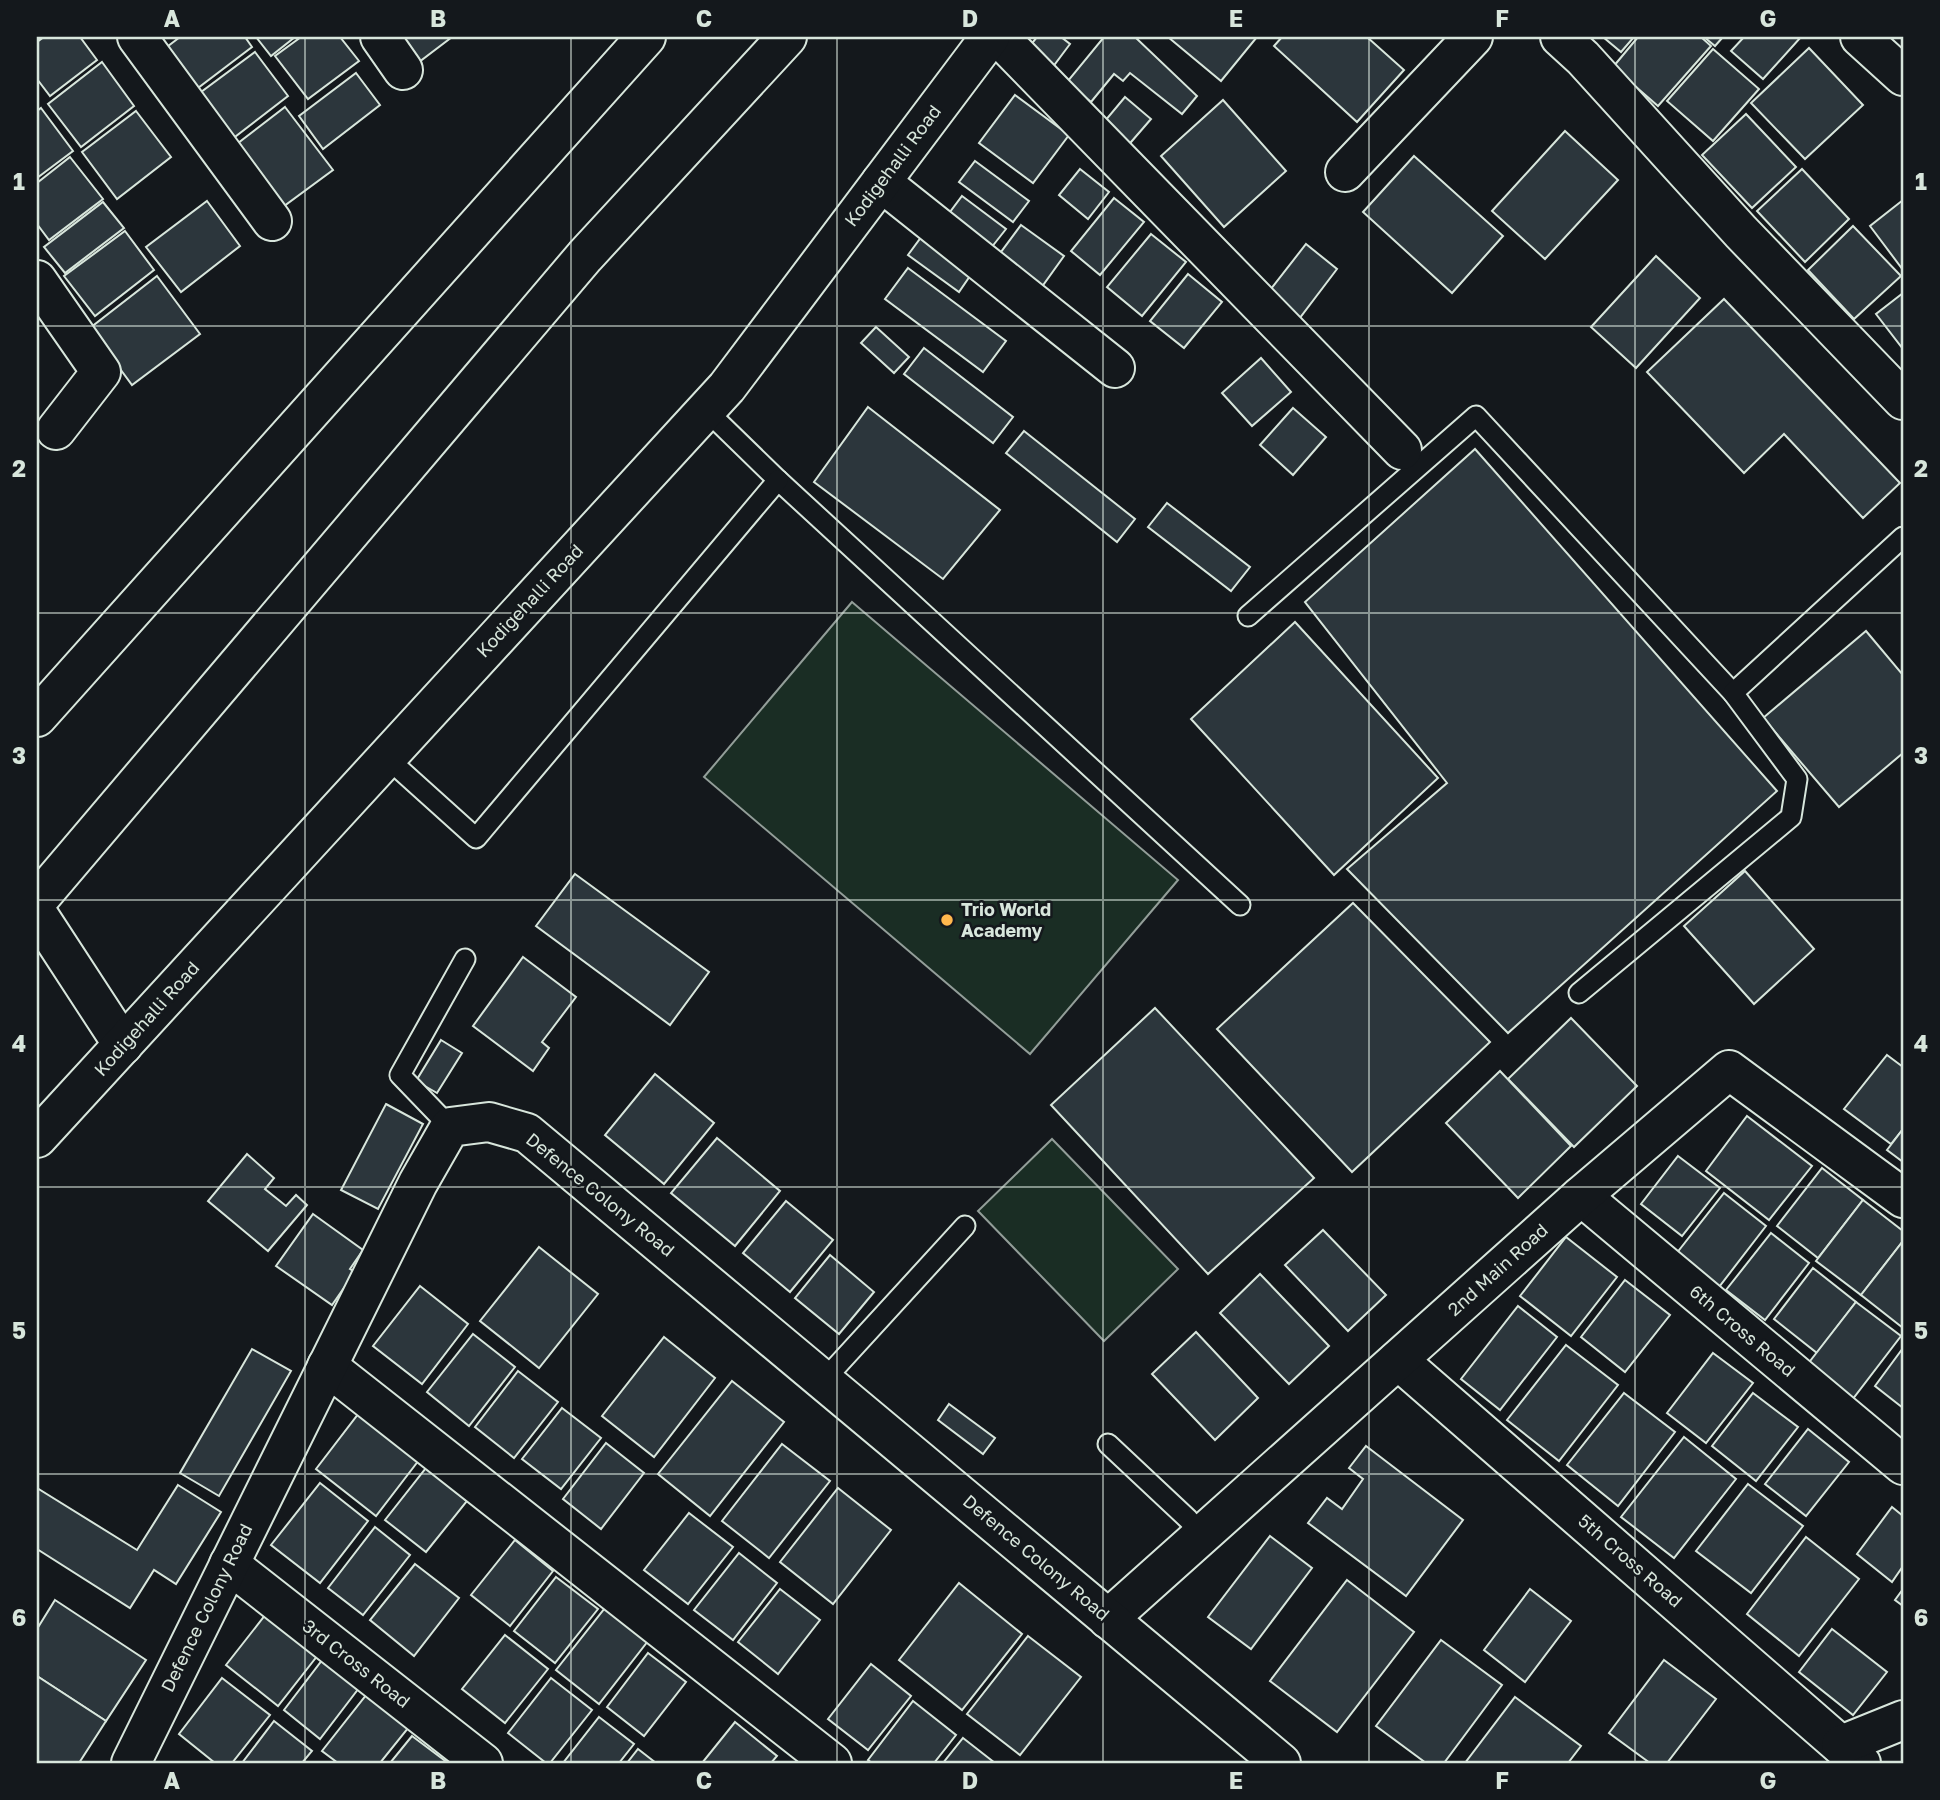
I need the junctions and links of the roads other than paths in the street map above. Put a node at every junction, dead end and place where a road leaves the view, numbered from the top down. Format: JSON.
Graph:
{"nodes":[{"id":1,"x":137,"y":37,"type":"edge"},
{"id":2,"x":380,"y":37,"type":"edge"},
{"id":3,"x":646,"y":37,"type":"edge"},
{"id":4,"x":787,"y":37,"type":"edge"},
{"id":5,"x":990,"y":37,"type":"edge"},
{"id":6,"x":999,"y":37,"type":"edge"},
{"id":7,"x":1473,"y":37,"type":"edge"},
{"id":8,"x":1560,"y":37,"type":"edge"},
{"id":9,"x":1860,"y":37,"type":"edge"},
{"id":10,"x":403,"y":70,"type":"dead end"},
{"id":11,"x":1903,"y":76,"type":"edge"},
{"id":12,"x":1345,"y":172,"type":"dead end"},
{"id":13,"x":881,"y":182,"type":"junction"},
{"id":14,"x":272,"y":221,"type":"dead end"},
{"id":15,"x":37,"y":280,"type":"edge"},
{"id":16,"x":1115,"y":368,"type":"dead end"},
{"id":17,"x":1903,"y":400,"type":"edge"},
{"id":18,"x":705,"y":411,"type":"junction"},
{"id":19,"x":56,"y":430,"type":"dead end"},
{"id":20,"x":1402,"y":450,"type":"dead end"},
{"id":21,"x":778,"y":480,"type":"junction"},
{"id":22,"x":1903,"y":537,"type":"edge"},
{"id":23,"x":1248,"y":616,"type":"dead end"},
{"id":24,"x":1733,"y":693,"type":"junction"},
{"id":25,"x":37,"y":717,"type":"edge"},
{"id":26,"x":386,"y":757,"type":"junction"},
{"id":27,"x":37,"y":901,"type":"edge"},
{"id":28,"x":1240,"y":905,"type":"dead end"},
{"id":29,"x":37,"y":913,"type":"edge"},
{"id":30,"x":465,"y":959,"type":"dead end"},
{"id":31,"x":1579,"y":993,"type":"dead end"},
{"id":32,"x":123,"y":1045,"type":"junction"},
{"id":33,"x":450,"y":1127,"type":"junction"},
{"id":34,"x":40,"y":1131,"type":"edge"},
{"id":35,"x":1581,"y":1196,"type":"junction"},
{"id":36,"x":1903,"y":1198,"type":"edge"},
{"id":37,"x":965,"y":1226,"type":"dead end"},
{"id":38,"x":1398,"y":1360,"type":"junction"},
{"id":39,"x":327,"y":1366,"type":"junction"},
{"id":40,"x":824,"y":1380,"type":"junction"},
{"id":41,"x":1108,"y":1444,"type":"dead end"},
{"id":42,"x":1900,"y":1460,"type":"edge"},
{"id":43,"x":1202,"y":1535,"type":"junction"},
{"id":44,"x":229,"y":1564,"type":"junction"},
{"id":45,"x":1108,"y":1619,"type":"junction"},
{"id":46,"x":1903,"y":1720,"type":"edge"},
{"id":47,"x":1851,"y":1754,"type":"edge"},
{"id":48,"x":141,"y":1759,"type":"edge"},
{"id":49,"x":483,"y":1763,"type":"edge"},
{"id":50,"x":832,"y":1763,"type":"edge"},
{"id":51,"x":1281,"y":1763,"type":"edge"}],
"edges":[{"from":1,"to":14,"type":"street"},
{"from":2,"to":10,"type":"street"},
{"from":3,"to":25,"type":"street"},
{"from":4,"to":27,"type":"street"},
{"from":5,"to":13,"type":"street","name":"Kodigehalli Road"},
{"from":6,"to":20,"type":"street"},
{"from":7,"to":12,"type":"street"},
{"from":8,"to":17,"type":"street"},
{"from":9,"to":11,"type":"street"},
{"from":13,"to":16,"type":"street"},
{"from":13,"to":18,"type":"street","name":"Kodigehalli Road"},
{"from":15,"to":19,"type":"street"},
{"from":18,"to":21,"type":"lane"},
{"from":18,"to":26,"type":"street","name":"Kodigehalli Road"},
{"from":21,"to":26,"type":"lane"},
{"from":21,"to":28,"type":"lane"},
{"from":22,"to":24,"type":"lane"},
{"from":23,"to":24,"type":"lane"},
{"from":24,"to":31,"type":"lane"},
{"from":26,"to":32,"type":"street","name":"Kodigehalli Road"},
{"from":29,"to":32,"type":"street"},
{"from":30,"to":33,"type":"lane"},
{"from":32,"to":34,"type":"street","name":"Kodigehalli Road"},
{"from":33,"to":39,"type":"street","name":"Defence Colony Road"},
{"from":33,"to":40,"type":"street","name":"Defence Colony Road"},
{"from":35,"to":36,"type":"street","name":"2nd Main Road"},
{"from":35,"to":38,"type":"street","name":"2nd Main Road"},
{"from":35,"to":42,"type":"street","name":"6th Cross Road"},
{"from":37,"to":40,"type":"lane"},
{"from":38,"to":43,"type":"street","name":"2nd Main Road"},
{"from":38,"to":47,"type":"street","name":"5th Cross Road"},
{"from":39,"to":44,"type":"street","name":"Defence Colony Road"},
{"from":39,"to":50,"type":"street"},
{"from":40,"to":45,"type":"street","name":"Defence Colony Road"},
{"from":41,"to":43,"type":"lane"},
{"from":43,"to":45,"type":"street","name":"2nd Main Road"},
{"from":44,"to":48,"type":"street","name":"Defence Colony Road"},
{"from":44,"to":49,"type":"street","name":"3rd Cross Road"},
{"from":45,"to":51,"type":"street","name":"Defence Colony Road"},
{"from":46,"to":47,"type":"street"}]}
